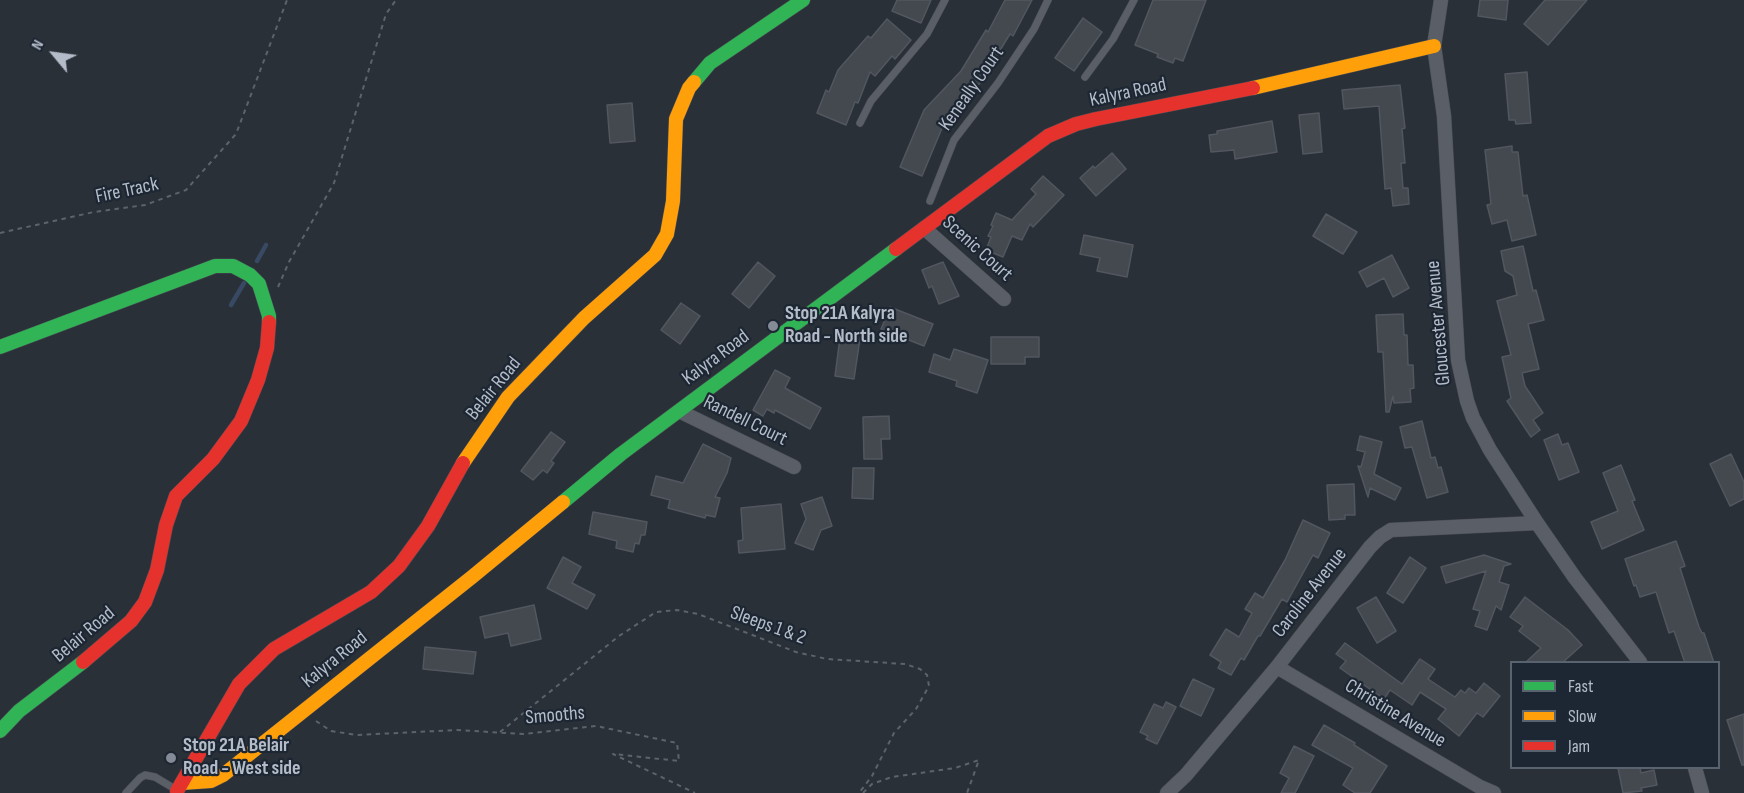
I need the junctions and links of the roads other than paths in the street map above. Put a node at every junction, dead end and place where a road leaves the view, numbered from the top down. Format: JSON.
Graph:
{"nodes":[{"id":1,"x":803,"y":0,"type":"edge"},
{"id":2,"x":945,"y":0,"type":"edge"},
{"id":3,"x":1048,"y":0,"type":"edge"},
{"id":4,"x":1134,"y":0,"type":"edge"},
{"id":5,"x":1441,"y":0,"type":"edge"},
{"id":6,"x":1434,"y":46,"type":"junction"},
{"id":7,"x":1085,"y":77,"type":"dead end"},
{"id":8,"x":860,"y":123,"type":"dead end"},
{"id":9,"x":930,"y":201,"type":"dead end"},
{"id":10,"x":924,"y":228,"type":"junction"},
{"id":11,"x":1004,"y":299,"type":"dead end"},
{"id":12,"x":0,"y":347,"type":"edge"},
{"id":13,"x":679,"y":411,"type":"junction"},
{"id":14,"x":794,"y":467,"type":"dead end"},
{"id":15,"x":1537,"y":524,"type":"junction"},
{"id":16,"x":1638,"y":661,"type":"edge"},
{"id":17,"x":1277,"y":667,"type":"junction"},
{"id":18,"x":0,"y":731,"type":"edge"},
{"id":19,"x":1695,"y":769,"type":"edge"},
{"id":20,"x":178,"y":789,"type":"edge"},
{"id":21,"x":126,"y":793,"type":"edge"},
{"id":22,"x":1167,"y":793,"type":"edge"},
{"id":23,"x":1494,"y":793,"type":"edge"},
{"id":24,"x":1702,"y":793,"type":"edge"}],
"edges":[{"from":1,"to":20,"type":"main road","name":"Belair Road"},
{"from":2,"to":8,"type":"lane"},
{"from":3,"to":9,"type":"lane","name":"Keneally Court"},
{"from":4,"to":7,"type":"lane"},
{"from":5,"to":6,"type":"street","name":"Gloucester Avenue"},
{"from":6,"to":10,"type":"main road","name":"Kalyra Road"},
{"from":6,"to":15,"type":"street","name":"Gloucester Avenue"},
{"from":10,"to":11,"type":"street","name":"Scenic Court"},
{"from":10,"to":13,"type":"main road","name":"Kalyra Road"},
{"from":12,"to":18,"type":"main road","name":"Belair Road"},
{"from":13,"to":14,"type":"street","name":"Randell Court"},
{"from":13,"to":20,"type":"main road","name":"Kalyra Road"},
{"from":15,"to":16,"type":"street","name":"Gloucester Avenue"},
{"from":15,"to":17,"type":"street","name":"Caroline Avenue"},
{"from":17,"to":22,"type":"street","name":"Caroline Avenue"},
{"from":17,"to":23,"type":"street","name":"Christine Avenue"},
{"from":19,"to":24,"type":"street"},
{"from":20,"to":21,"type":"lane"}]}
